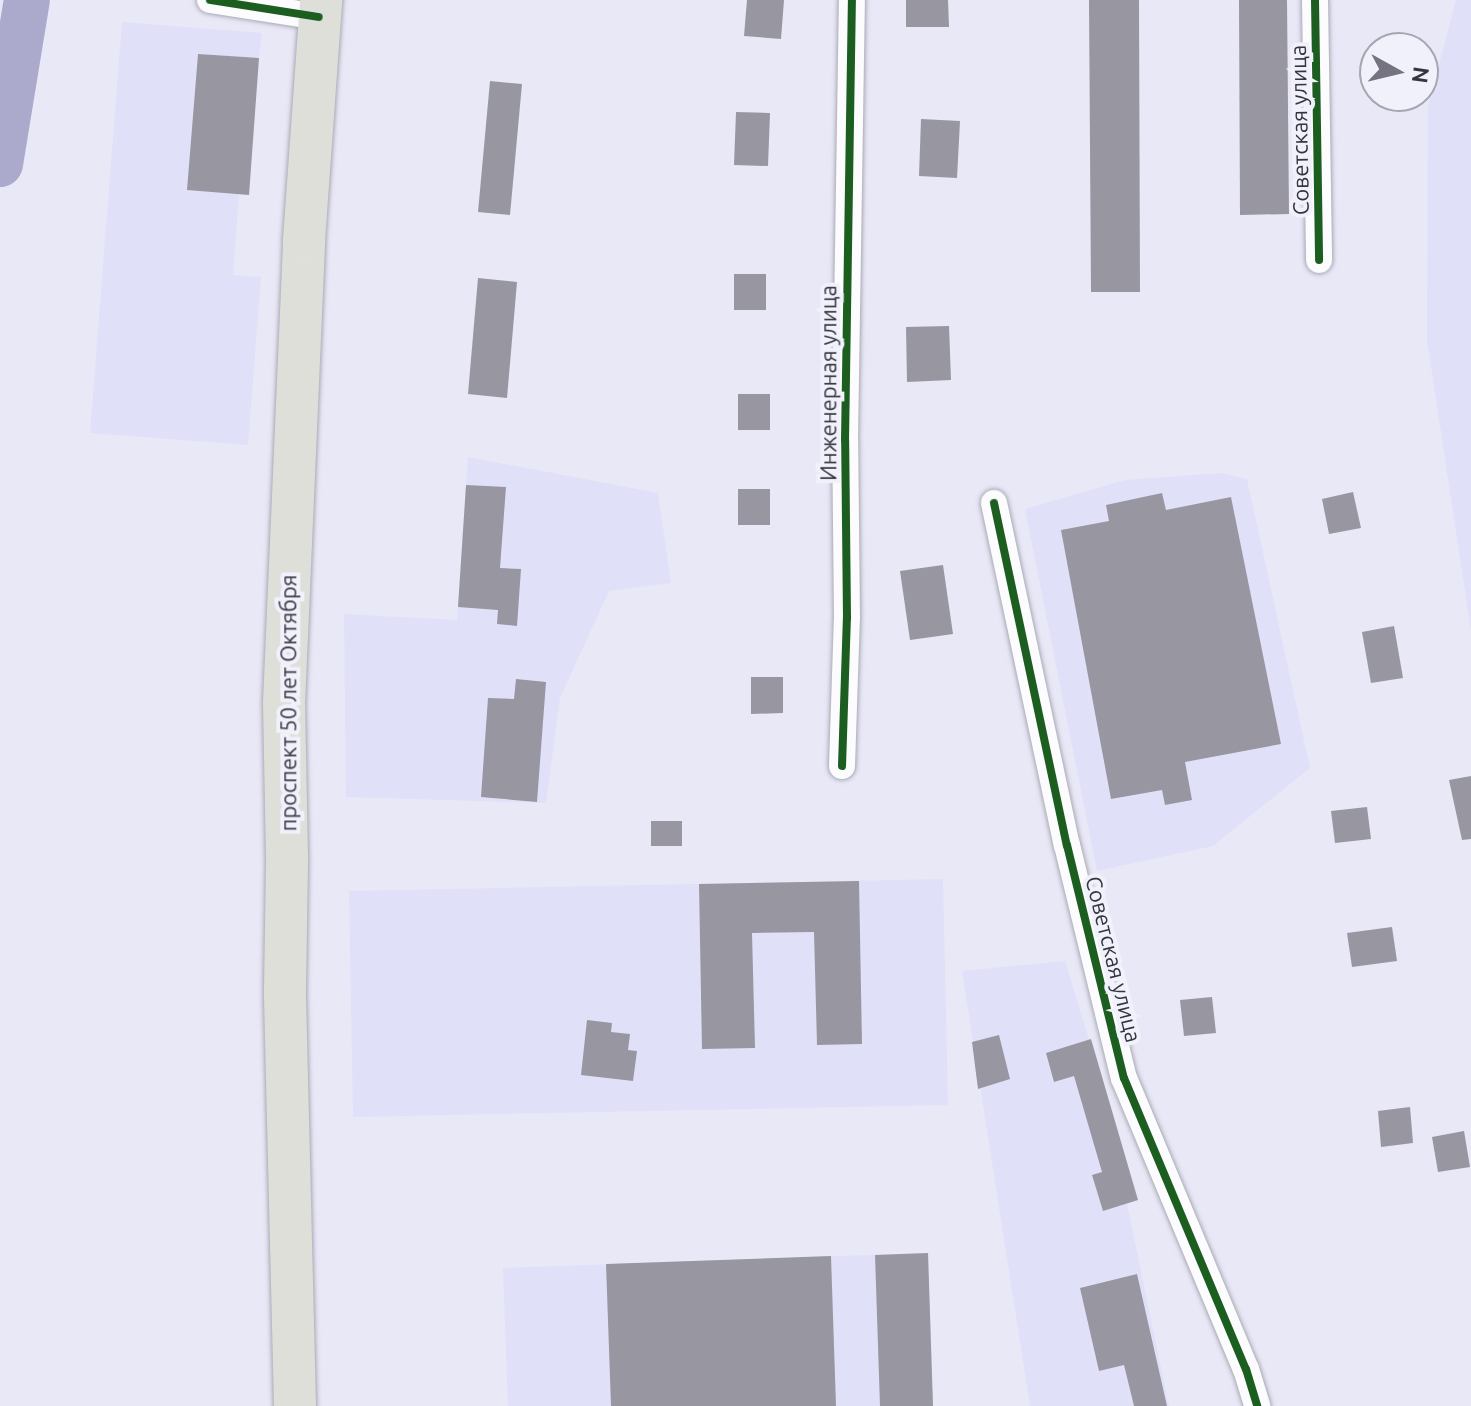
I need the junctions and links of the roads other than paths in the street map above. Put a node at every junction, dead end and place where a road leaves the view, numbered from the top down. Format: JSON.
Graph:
{"nodes":[{"id":1,"x":210,"y":0,"type":"edge"},
{"id":2,"x":852,"y":0,"type":"edge"},
{"id":3,"x":1315,"y":0,"type":"edge"},
{"id":4,"x":320,"y":8,"type":"edge"},
{"id":5,"x":1319,"y":260,"type":"dead end"},
{"id":6,"x":994,"y":503,"type":"dead end"},
{"id":7,"x":842,"y":766,"type":"dead end"},
{"id":8,"x":295,"y":1406,"type":"edge"},
{"id":9,"x":1257,"y":1406,"type":"edge"}],
"edges":[{"from":1,"to":4,"type":"street"},
{"from":2,"to":7,"type":"street","name":"Инженерная улица"},
{"from":3,"to":5,"type":"street","name":"Советская улица"},
{"from":4,"to":8,"type":"main road","name":"проспект 50 лет Октября"},
{"from":6,"to":9,"type":"street","name":"Советская улица"}]}
